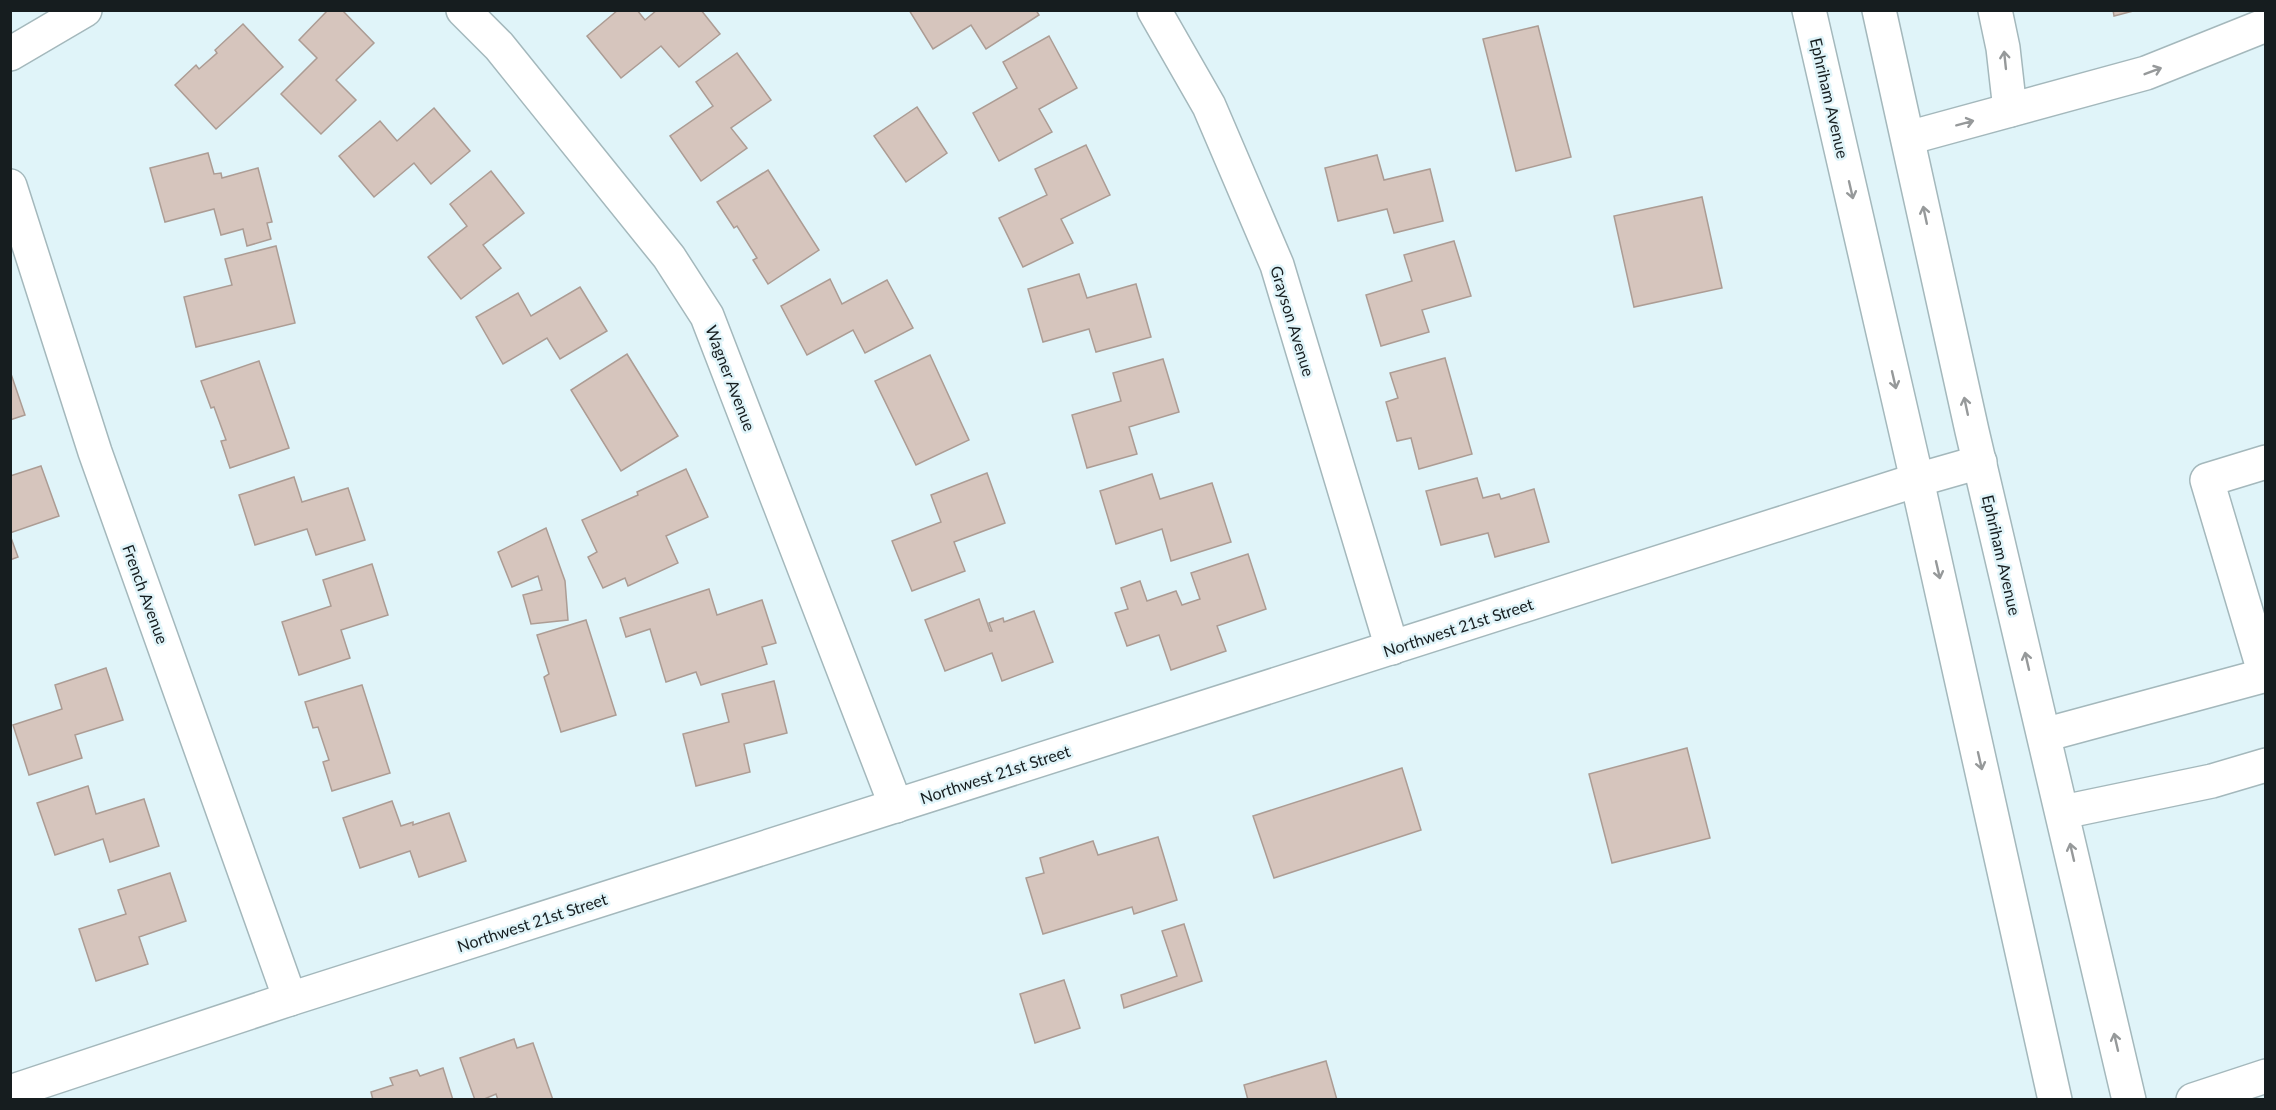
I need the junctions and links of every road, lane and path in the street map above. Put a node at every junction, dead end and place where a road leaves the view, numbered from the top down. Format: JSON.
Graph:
{"nodes":[{"id":1,"x":85,"y":10,"type":"edge"},
{"id":2,"x":463,"y":10,"type":"edge"},
{"id":3,"x":1154,"y":10,"type":"edge"},
{"id":4,"x":1809,"y":10,"type":"edge"},
{"id":5,"x":1879,"y":10,"type":"edge"},
{"id":6,"x":1995,"y":10,"type":"edge"},
{"id":7,"x":2265,"y":26,"type":"edge"},
{"id":8,"x":10,"y":54,"type":"edge"},
{"id":9,"x":2010,"y":110,"type":"junction"},
{"id":10,"x":1908,"y":138,"type":"junction"},
{"id":11,"x":10,"y":186,"type":"edge"},
{"id":12,"x":1980,"y":462,"type":"junction"},
{"id":13,"x":2265,"y":462,"type":"edge"},
{"id":14,"x":1917,"y":480,"type":"junction"},
{"id":15,"x":1392,"y":648,"type":"junction"},
{"id":16,"x":2265,"y":675,"type":"edge"},
{"id":17,"x":2044,"y":735,"type":"junction"},
{"id":18,"x":2265,"y":765,"type":"edge"},
{"id":19,"x":896,"y":806,"type":"junction"},
{"id":20,"x":2063,"y":812,"type":"junction"},
{"id":21,"x":290,"y":999,"type":"junction"},
{"id":22,"x":2265,"y":1076,"type":"edge"},
{"id":23,"x":10,"y":1092,"type":"edge"},
{"id":24,"x":2055,"y":1100,"type":"edge"},
{"id":25,"x":2129,"y":1100,"type":"edge"},
{"id":26,"x":2193,"y":1100,"type":"edge"}],
"edges":[{"from":1,"to":8,"type":"street"},
{"from":2,"to":19,"type":"street","name":"Wagner Avenue"},
{"from":3,"to":15,"type":"street","name":"Grayson Avenue"},
{"from":4,"to":14,"type":"street","name":"Ephriham Avenue","one_way":true},
{"from":5,"to":10,"type":"street","name":"Ephriham Avenue"},
{"from":9,"to":6,"type":"street","one_way":true},
{"from":9,"to":7,"type":"street","one_way":true},
{"from":10,"to":9,"type":"street","one_way":true},
{"from":12,"to":10,"type":"street","name":"Ephriham Avenue","one_way":true},
{"from":11,"to":21,"type":"street","name":"French Avenue"},
{"from":12,"to":14,"type":"street","name":"Northwest 21st Street"},
{"from":17,"to":12,"type":"street","name":"Ephriham Avenue","one_way":true},
{"from":13,"to":16,"type":"street"},
{"from":14,"to":15,"type":"street","name":"Northwest 21st Street"},
{"from":14,"to":24,"type":"street","name":"Ephriham Avenue","one_way":true},
{"from":15,"to":19,"type":"street","name":"Northwest 21st Street"},
{"from":16,"to":17,"type":"street"},
{"from":17,"to":20,"type":"street","name":"Ephriham Avenue"},
{"from":18,"to":20,"type":"street"},
{"from":19,"to":21,"type":"street","name":"Northwest 21st Street"},
{"from":25,"to":20,"type":"street","name":"Ephriham Avenue","one_way":true},
{"from":21,"to":23,"type":"street","name":"Northwest 21st Street"},
{"from":22,"to":26,"type":"street"}]}
